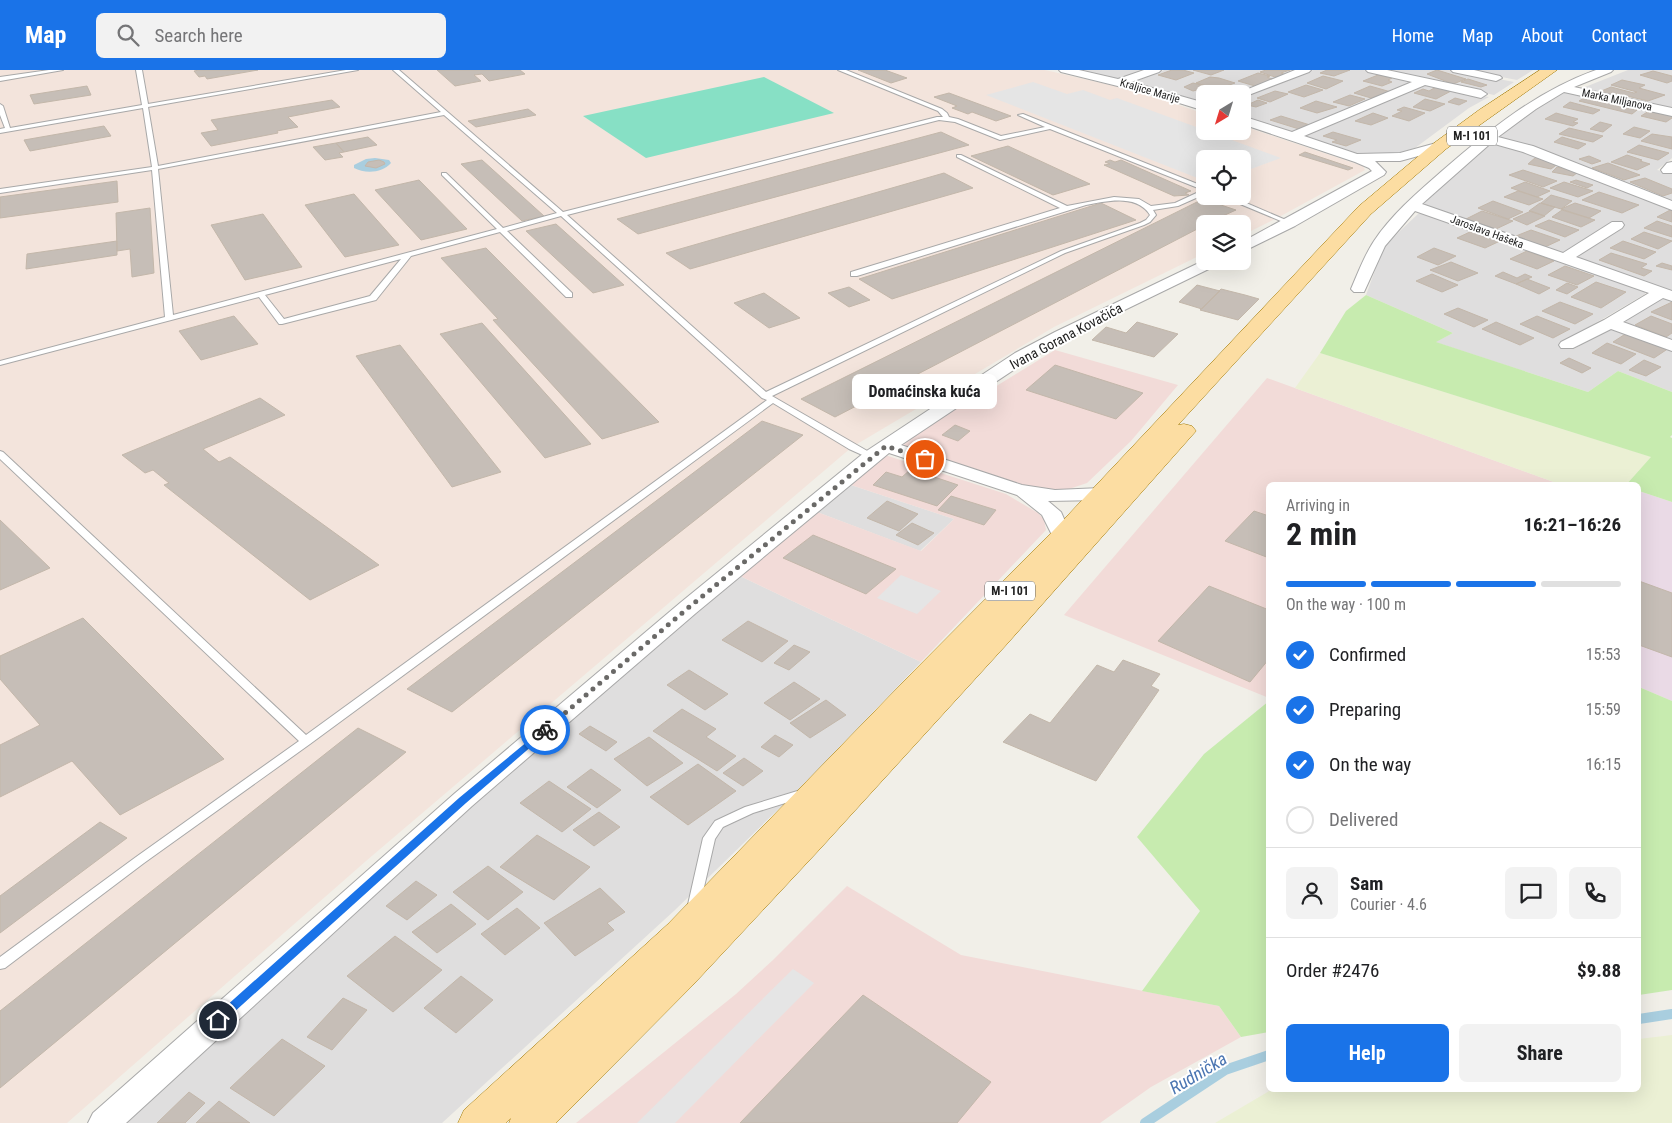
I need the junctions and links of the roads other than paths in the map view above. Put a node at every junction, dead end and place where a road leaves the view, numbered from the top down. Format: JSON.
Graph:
{"nodes":[{"id":1,"x":60,"y":70,"type":"edge"},
{"id":2,"x":139,"y":70,"type":"edge"},
{"id":3,"x":355,"y":70,"type":"edge"},
{"id":4,"x":396,"y":70,"type":"edge"},
{"id":5,"x":841,"y":70,"type":"edge"},
{"id":6,"x":1064,"y":70,"type":"edge"},
{"id":7,"x":1155,"y":70,"type":"edge"},
{"id":8,"x":1305,"y":70,"type":"edge"},
{"id":9,"x":1372,"y":70,"type":"edge"},
{"id":10,"x":1457,"y":70,"type":"edge"},
{"id":11,"x":1567,"y":70,"type":"edge"},
{"id":12,"x":1606,"y":70,"type":"edge"},
{"id":13,"x":1496,"y":78,"type":"dead end"},
{"id":14,"x":0,"y":79,"type":"edge"},
{"id":15,"x":1556,"y":79,"type":"edge"},
{"id":16,"x":1120,"y":82,"type":"junction"},
{"id":17,"x":1425,"y":82,"type":"junction"},
{"id":18,"x":1251,"y":91,"type":"edge"},
{"id":19,"x":1481,"y":94,"type":"dead end"},
{"id":20,"x":1196,"y":104,"type":"edge"},
{"id":21,"x":145,"y":105,"type":"junction"},
{"id":22,"x":0,"y":106,"type":"edge"},
{"id":23,"x":1672,"y":112,"type":"edge"},
{"id":24,"x":444,"y":113,"type":"junction"},
{"id":25,"x":1021,"y":115,"type":"dead end"},
{"id":26,"x":947,"y":119,"type":"junction"},
{"id":27,"x":1251,"y":123,"type":"edge"},
{"id":28,"x":1051,"y":128,"type":"junction"},
{"id":29,"x":8,"y":130,"type":"junction"},
{"id":30,"x":0,"y":131,"type":"edge"},
{"id":31,"x":1292,"y":137,"type":"junction"},
{"id":32,"x":1487,"y":138,"type":"junction"},
{"id":33,"x":1440,"y":146,"type":"junction"},
{"id":34,"x":1349,"y":155,"type":"junction"},
{"id":35,"x":959,"y":156,"type":"dead end"},
{"id":36,"x":156,"y":168,"type":"junction"},
{"id":37,"x":444,"y":174,"type":"dead end"},
{"id":38,"x":1196,"y":186,"type":"edge"},
{"id":39,"x":0,"y":191,"type":"edge"},
{"id":40,"x":1196,"y":195,"type":"edge"},
{"id":41,"x":1246,"y":205,"type":"edge"},
{"id":42,"x":1412,"y":205,"type":"junction"},
{"id":43,"x":1672,"y":206,"type":"edge"},
{"id":44,"x":1066,"y":208,"type":"junction"},
{"id":45,"x":1149,"y":208,"type":"junction"},
{"id":46,"x":562,"y":214,"type":"junction"},
{"id":47,"x":1290,"y":223,"type":"junction"},
{"id":48,"x":1617,"y":225,"type":"dead end"},
{"id":49,"x":502,"y":230,"type":"junction"},
{"id":50,"x":1251,"y":243,"type":"edge"},
{"id":51,"x":408,"y":255,"type":"junction"},
{"id":52,"x":1563,"y":259,"type":"junction"},
{"id":53,"x":1196,"y":270,"type":"edge"},
{"id":54,"x":854,"y":274,"type":"dead end"},
{"id":55,"x":1359,"y":289,"type":"dead end"},
{"id":56,"x":260,"y":294,"type":"junction"},
{"id":57,"x":1667,"y":294,"type":"edge"},
{"id":58,"x":569,"y":295,"type":"dead end"},
{"id":59,"x":169,"y":317,"type":"junction"},
{"id":60,"x":1610,"y":323,"type":"junction"},
{"id":61,"x":1567,"y":345,"type":"dead end"},
{"id":62,"x":1672,"y":346,"type":"edge"},
{"id":63,"x":0,"y":363,"type":"edge"},
{"id":64,"x":768,"y":398,"type":"junction"},
{"id":65,"x":879,"y":451,"type":"junction"},
{"id":66,"x":0,"y":454,"type":"edge"},
{"id":67,"x":1019,"y":490,"type":"junction"},
{"id":68,"x":1101,"y":494,"type":"junction"},
{"id":69,"x":1062,"y":537,"type":"junction"},
{"id":70,"x":306,"y":741,"type":"junction"},
{"id":71,"x":819,"y":788,"type":"junction"},
{"id":72,"x":689,"y":926,"type":"junction"},
{"id":73,"x":0,"y":964,"type":"edge"},
{"id":74,"x":104,"y":1123,"type":"edge"},
{"id":75,"x":478,"y":1123,"type":"edge"},
{"id":76,"x":529,"y":1123,"type":"edge"}],
"edges":[{"from":1,"to":14,"type":"lane"},
{"from":2,"to":21,"type":"lane"},
{"from":3,"to":21,"type":"lane"},
{"from":4,"to":24,"type":"lane"},
{"from":5,"to":26,"type":"lane"},
{"from":6,"to":16,"type":"street","name":"Kraljice Marije"},
{"from":7,"to":16,"type":"street"},
{"from":8,"to":18,"type":"street"},
{"from":9,"to":17,"type":"street"},
{"from":10,"to":13,"type":"street"},
{"from":11,"to":76,"type":"main road","number":"M-I 101"},
{"from":12,"to":15,"type":"street"},
{"from":15,"to":23,"type":"street","name":"Marka Miljanova"},
{"from":15,"to":32,"type":"street"},
{"from":15,"to":33,"type":"main road","number":"M-I 101"},
{"from":16,"to":20,"type":"street","name":"Kraljice Marije"},
{"from":17,"to":19,"type":"street"},
{"from":17,"to":31,"type":"street"},
{"from":21,"to":29,"type":"lane"},
{"from":21,"to":36,"type":"lane"},
{"from":22,"to":29,"type":"lane"},
{"from":24,"to":36,"type":"lane"},
{"from":24,"to":46,"type":"lane"},
{"from":25,"to":28,"type":"lane"},
{"from":26,"to":28,"type":"lane"},
{"from":26,"to":46,"type":"lane"},
{"from":27,"to":31,"type":"street"},
{"from":28,"to":38,"type":"lane"},
{"from":29,"to":30,"type":"lane"},
{"from":31,"to":34,"type":"street"},
{"from":32,"to":42,"type":"street"},
{"from":32,"to":43,"type":"street"},
{"from":33,"to":34,"type":"street"},
{"from":33,"to":68,"type":"main road","number":"M-I 101"},
{"from":34,"to":47,"type":"street"},
{"from":35,"to":44,"type":"lane"},
{"from":36,"to":39,"type":"lane"},
{"from":36,"to":59,"type":"lane"},
{"from":37,"to":49,"type":"lane"},
{"from":40,"to":45,"type":"lane"},
{"from":41,"to":47,"type":"lane"},
{"from":42,"to":52,"type":"street","name":"Jaroslava Hašeka"},
{"from":42,"to":55,"type":"street"},
{"from":44,"to":45,"type":"lane"},
{"from":44,"to":54,"type":"lane"},
{"from":45,"to":64,"type":"lane"},
{"from":46,"to":49,"type":"lane"},
{"from":46,"to":64,"type":"lane"},
{"from":47,"to":50,"type":"street"},
{"from":48,"to":52,"type":"street"},
{"from":49,"to":51,"type":"lane"},
{"from":49,"to":58,"type":"lane"},
{"from":51,"to":56,"type":"lane"},
{"from":51,"to":56,"type":"lane"},
{"from":52,"to":57,"type":"street","name":"Jaroslava Hašeka"},
{"from":53,"to":65,"type":"street","name":"Ivana Gorana Kovačića"},
{"from":56,"to":59,"type":"lane"},
{"from":57,"to":60,"type":"street","name":"Jaroslava Hašeka"},
{"from":59,"to":63,"type":"lane"},
{"from":60,"to":61,"type":"street","name":"Jaroslava Hašeka"},
{"from":60,"to":62,"type":"street"},
{"from":64,"to":65,"type":"lane"},
{"from":64,"to":70,"type":"lane"},
{"from":65,"to":67,"type":"street"},
{"from":65,"to":74,"type":"street","name":"Ivana Gorana Kovačića"},
{"from":66,"to":70,"type":"lane"},
{"from":67,"to":68,"type":"street"},
{"from":67,"to":69,"type":"street"},
{"from":68,"to":69,"type":"main road","number":"M-I 101"},
{"from":69,"to":71,"type":"main road","number":"M-I 101"},
{"from":70,"to":73,"type":"lane"},
{"from":71,"to":72,"type":"main road","number":"M-I 101"},
{"from":71,"to":72,"type":"lane"},
{"from":72,"to":75,"type":"main road","number":"M-I 101"}]}
